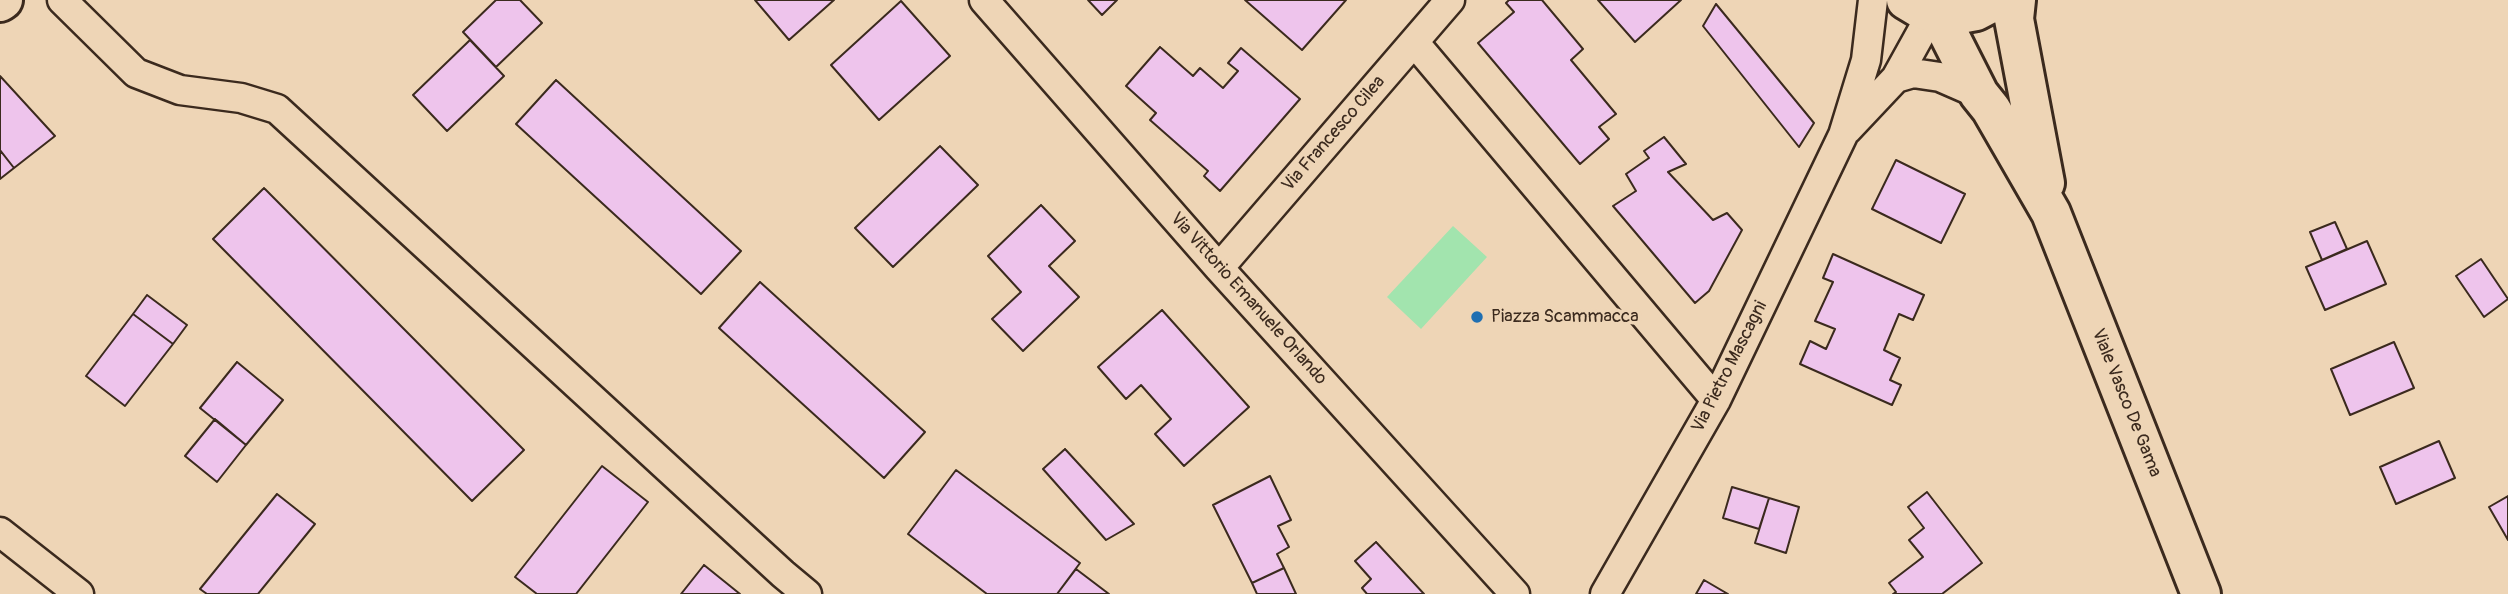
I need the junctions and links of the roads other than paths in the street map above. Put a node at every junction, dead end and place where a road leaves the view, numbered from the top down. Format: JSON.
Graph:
{"nodes":[{"id":1,"x":62,"y":0,"type":"edge"},
{"id":2,"x":984,"y":0,"type":"edge"},
{"id":3,"x":1450,"y":0,"type":"edge"},
{"id":4,"x":1873,"y":0,"type":"edge"},
{"id":5,"x":1997,"y":0,"type":"edge"},
{"id":6,"x":2016,"y":0,"type":"edge"},
{"id":7,"x":1925,"y":9,"type":"edge"},
{"id":8,"x":1413,"y":42,"type":"junction"},
{"id":9,"x":1896,"y":78,"type":"junction"},
{"id":10,"x":1979,"y":94,"type":"junction"},
{"id":11,"x":1843,"y":135,"type":"junction"},
{"id":12,"x":2051,"y":213,"type":"junction"},
{"id":13,"x":1219,"y":268,"type":"junction"},
{"id":14,"x":1716,"y":400,"type":"junction"},
{"id":15,"x":0,"y":532,"type":"edge"},
{"id":16,"x":79,"y":594,"type":"edge"},
{"id":17,"x":807,"y":594,"type":"edge"},
{"id":18,"x":1515,"y":594,"type":"edge"},
{"id":19,"x":1605,"y":594,"type":"edge"},
{"id":20,"x":2201,"y":594,"type":"edge"}],
"edges":[{"from":1,"to":17,"type":"street"},
{"from":2,"to":13,"type":"street","name":"Via Vittorio Emanuele Orlando"},
{"from":3,"to":8,"type":"street","name":"Via Francesco Cilea"},
{"from":4,"to":11,"type":"street"},
{"from":5,"to":7,"type":"main road"},
{"from":6,"to":12,"type":"main road"},
{"from":7,"to":9,"type":"street"},
{"from":7,"to":10,"type":"main road"},
{"from":8,"to":13,"type":"street","name":"Via Francesco Cilea"},
{"from":8,"to":14,"type":"street"},
{"from":9,"to":10,"type":"street"},
{"from":9,"to":11,"type":"street"},
{"from":10,"to":12,"type":"main road"},
{"from":11,"to":14,"type":"street","name":"Via Pietro Mascagni"},
{"from":12,"to":20,"type":"main road","name":"Viale Vasco De Gama"},
{"from":13,"to":18,"type":"street","name":"Via Vittorio Emanuele Orlando"},
{"from":14,"to":19,"type":"street","name":"Via Pietro Mascagni"},
{"from":15,"to":16,"type":"street"}]}
